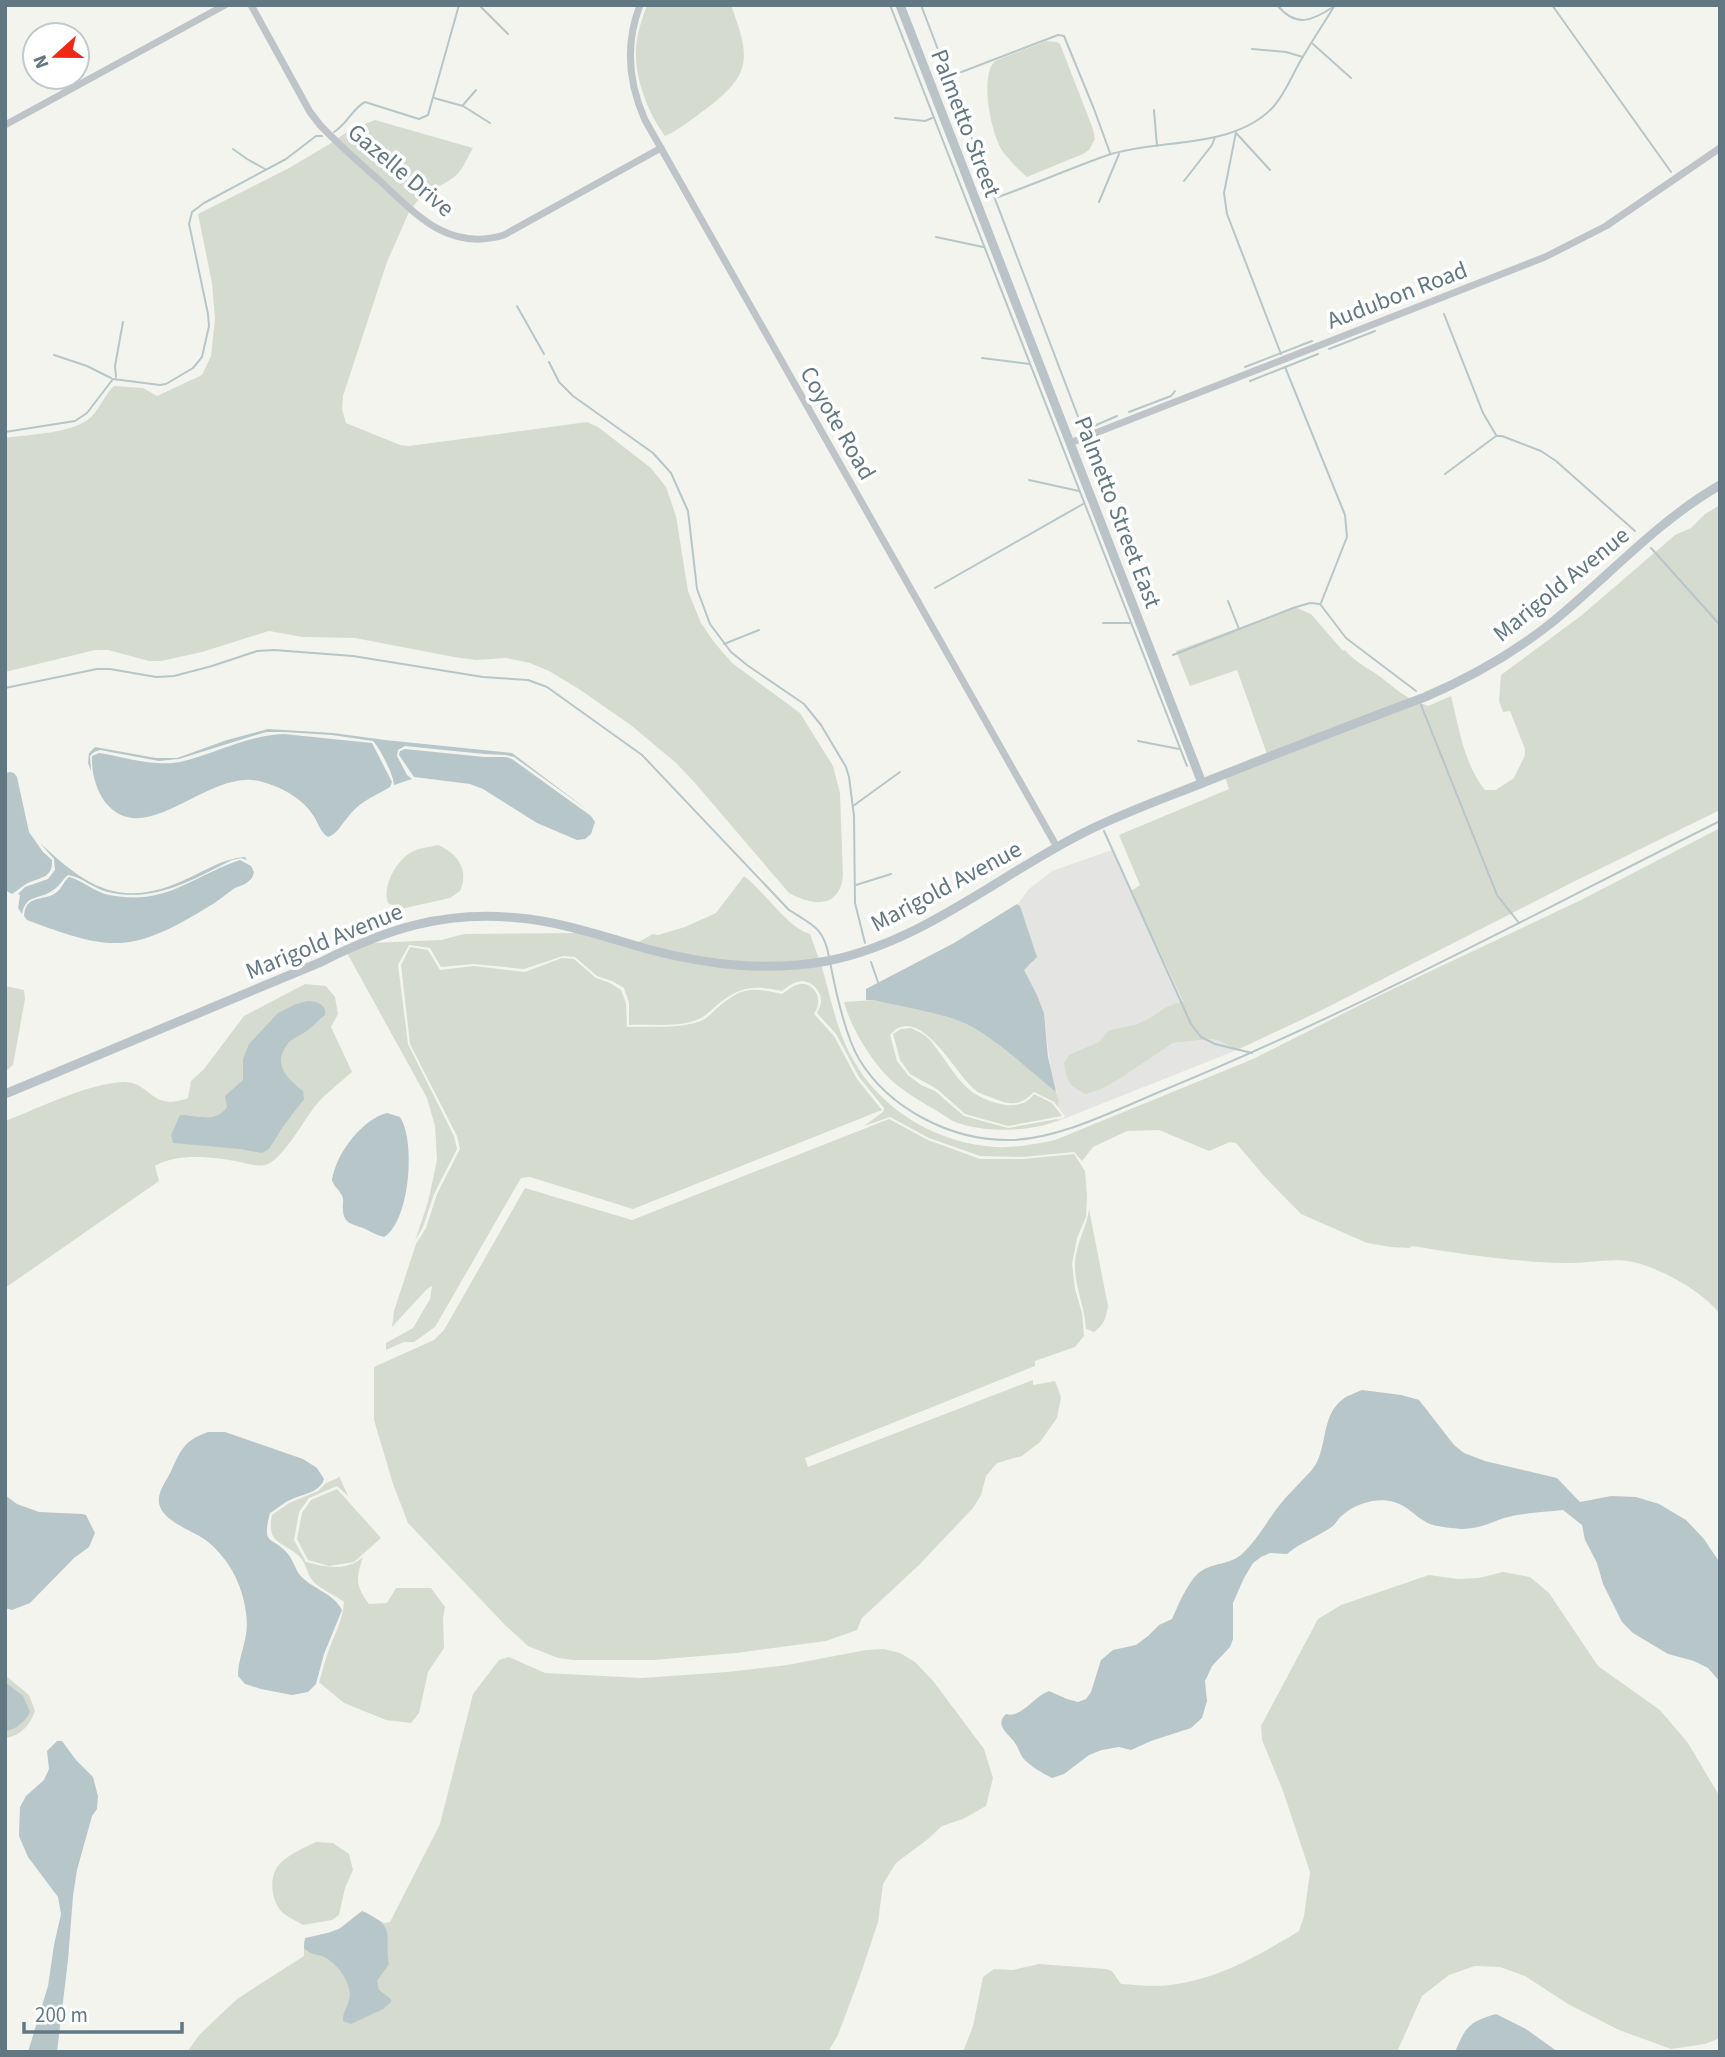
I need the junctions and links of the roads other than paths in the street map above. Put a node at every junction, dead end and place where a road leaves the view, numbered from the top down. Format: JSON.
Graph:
{"nodes":[{"id":1,"x":225,"y":5,"type":"edge"},
{"id":2,"x":251,"y":5,"type":"edge"},
{"id":3,"x":640,"y":5,"type":"edge"},
{"id":4,"x":900,"y":5,"type":"edge"},
{"id":5,"x":5,"y":125,"type":"edge"},
{"id":6,"x":661,"y":148,"type":"junction"},
{"id":7,"x":1720,"y":148,"type":"edge"},
{"id":8,"x":996,"y":255,"type":"joint"},
{"id":9,"x":1070,"y":443,"type":"junction"},
{"id":10,"x":1720,"y":485,"type":"edge"},
{"id":11,"x":1202,"y":783,"type":"junction"},
{"id":12,"x":1057,"y":847,"type":"junction"},
{"id":13,"x":5,"y":1094,"type":"edge"}],
"edges":[{"from":1,"to":5,"type":"street"},
{"from":2,"to":6,"type":"street","name":"Gazelle Drive"},
{"from":3,"to":6,"type":"street","name":"Coyote Road"},
{"from":4,"to":8,"type":"main road","name":"Palmetto Street"},
{"from":6,"to":12,"type":"street","name":"Coyote Road"},
{"from":7,"to":9,"type":"street","name":"Audubon Road"},
{"from":8,"to":9,"type":"main road","name":"Palmetto Street East"},
{"from":9,"to":11,"type":"main road","name":"Palmetto Street East"},
{"from":10,"to":11,"type":"main road","name":"Marigold Avenue"},
{"from":11,"to":12,"type":"main road","name":"Marigold Avenue"},
{"from":12,"to":13,"type":"main road","name":"Marigold Avenue"}]}
